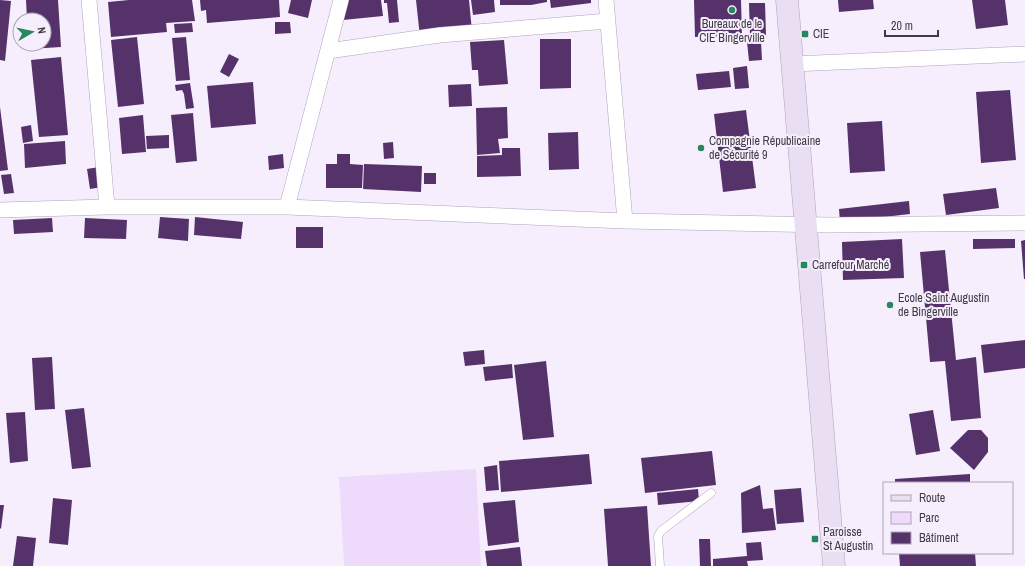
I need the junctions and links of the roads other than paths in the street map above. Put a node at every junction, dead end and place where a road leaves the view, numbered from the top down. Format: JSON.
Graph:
{"nodes":[{"id":1,"x":89,"y":0,"type":"edge"},
{"id":2,"x":341,"y":0,"type":"edge"},
{"id":3,"x":606,"y":0,"type":"edge"},
{"id":4,"x":787,"y":0,"type":"edge"},
{"id":5,"x":608,"y":21,"type":"junction"},
{"id":6,"x":328,"y":51,"type":"junction"},
{"id":7,"x":1025,"y":54,"type":"edge"},
{"id":8,"x":792,"y":64,"type":"junction"},
{"id":9,"x":287,"y":206,"type":"junction"},
{"id":10,"x":107,"y":207,"type":"junction"},
{"id":11,"x":0,"y":210,"type":"edge"},
{"id":12,"x":625,"y":221,"type":"junction"},
{"id":13,"x":1025,"y":223,"type":"edge"},
{"id":14,"x":806,"y":225,"type":"junction"},
{"id":15,"x":711,"y":492,"type":"dead end"},
{"id":16,"x":660,"y":566,"type":"edge"},
{"id":17,"x":834,"y":566,"type":"edge"}],
"edges":[{"from":1,"to":10,"type":"street"},
{"from":2,"to":6,"type":"street"},
{"from":3,"to":5,"type":"street"},
{"from":4,"to":8,"type":"main road"},
{"from":5,"to":6,"type":"street"},
{"from":5,"to":12,"type":"street"},
{"from":6,"to":9,"type":"street"},
{"from":7,"to":8,"type":"street"},
{"from":8,"to":14,"type":"main road"},
{"from":9,"to":10,"type":"street"},
{"from":9,"to":12,"type":"street"},
{"from":10,"to":11,"type":"street"},
{"from":12,"to":14,"type":"street"},
{"from":13,"to":14,"type":"street"},
{"from":14,"to":17,"type":"main road"},
{"from":15,"to":16,"type":"lane"}]}
